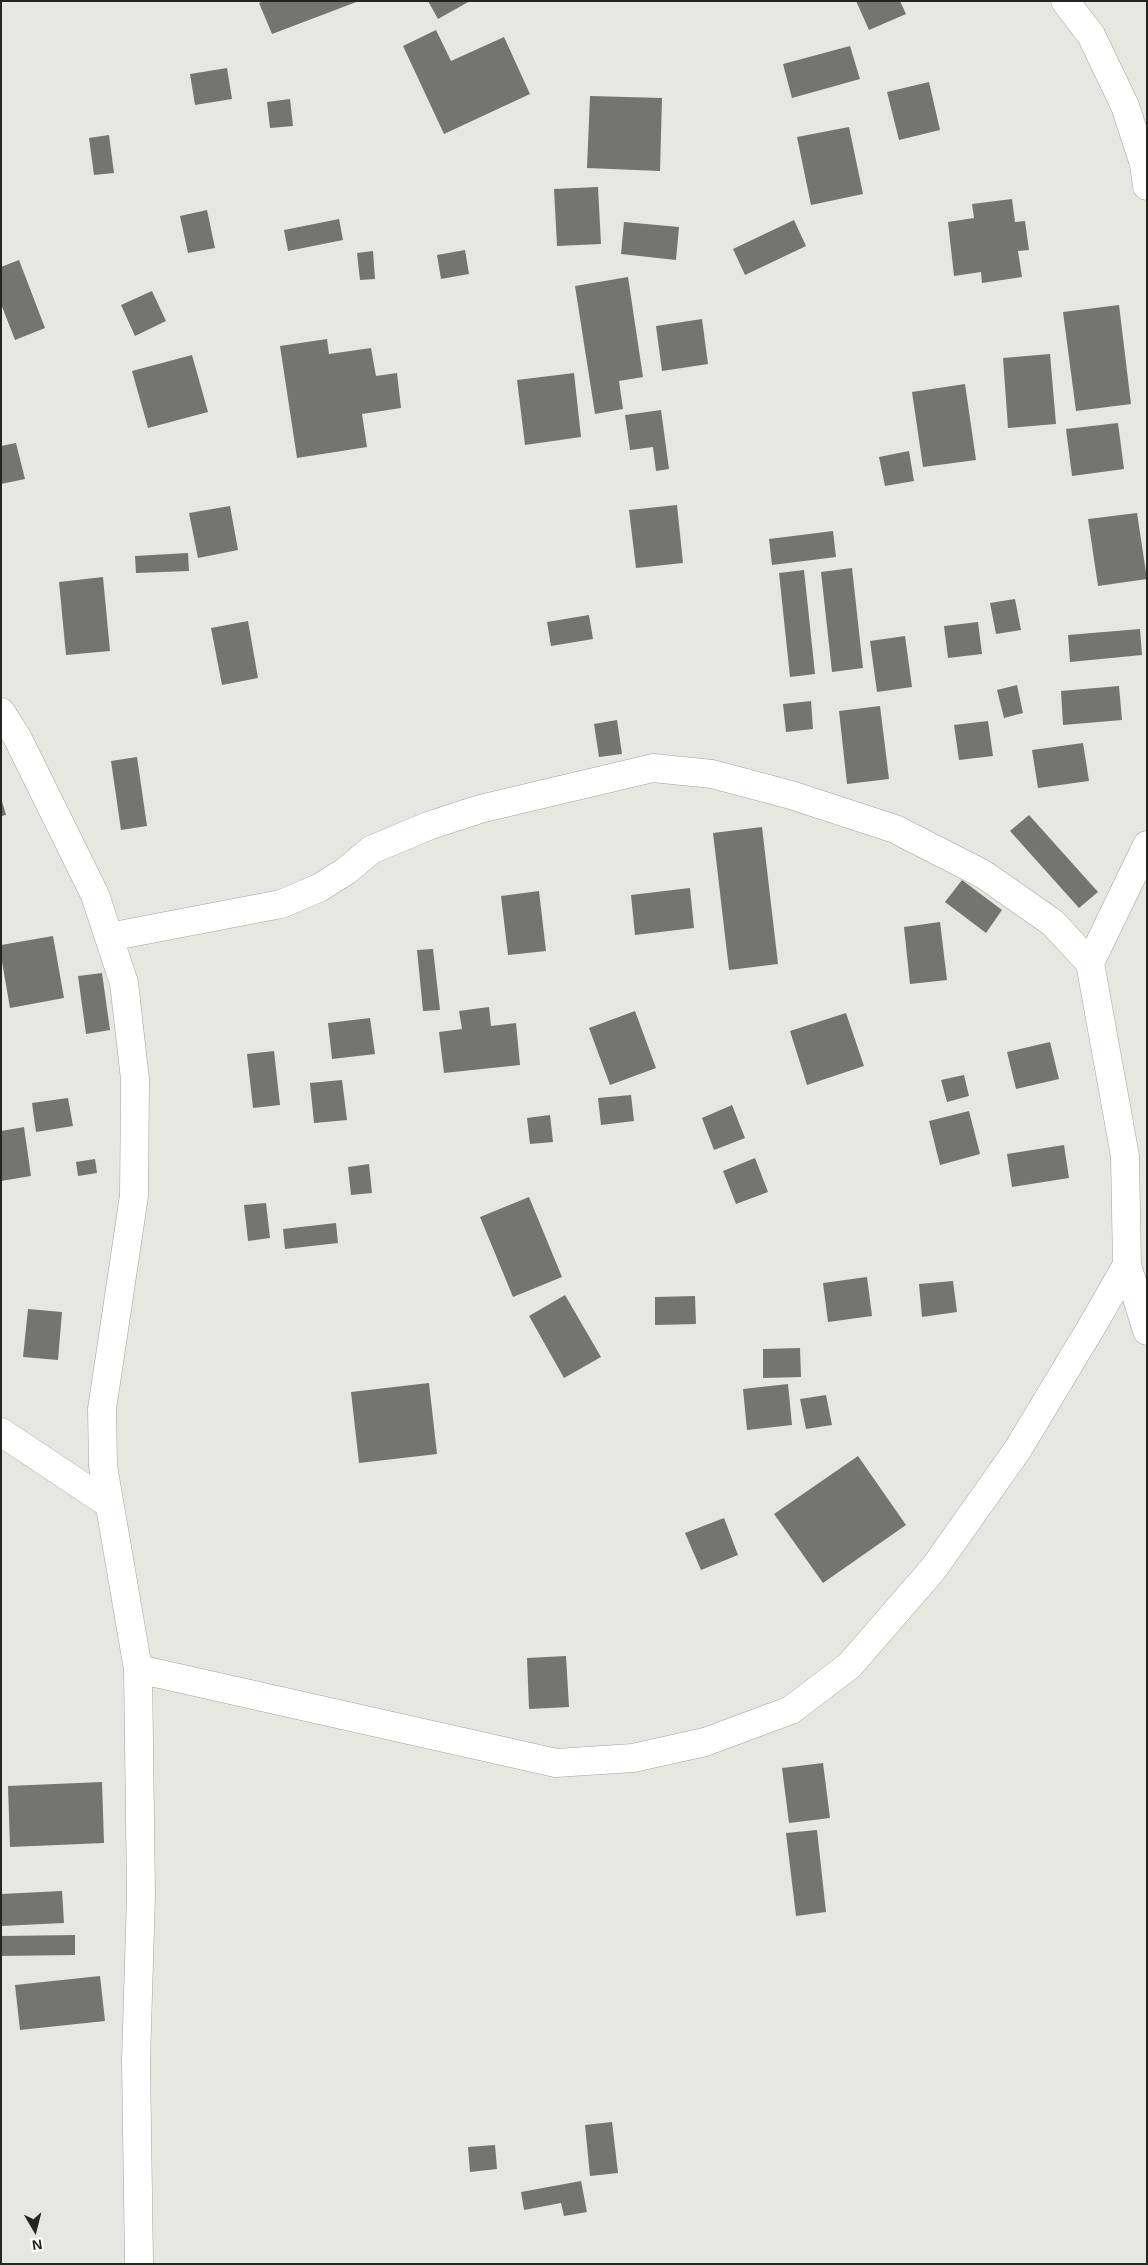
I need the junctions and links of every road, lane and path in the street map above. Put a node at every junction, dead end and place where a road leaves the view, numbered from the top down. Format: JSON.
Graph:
{"nodes":[{"id":1,"x":1065,"y":1,"type":"edge"},
{"id":2,"x":1147,"y":186,"type":"edge"},
{"id":3,"x":1,"y":712,"type":"edge"},
{"id":4,"x":1147,"y":845,"type":"edge"},
{"id":5,"x":109,"y":937,"type":"junction"},
{"id":6,"x":1090,"y":963,"type":"junction"},
{"id":7,"x":1127,"y":1266,"type":"junction"},
{"id":8,"x":1147,"y":1331,"type":"edge"},
{"id":9,"x":1,"y":1432,"type":"edge"},
{"id":10,"x":109,"y":1504,"type":"junction"},
{"id":11,"x":138,"y":1669,"type":"junction"},
{"id":12,"x":140,"y":2264,"type":"edge"}],
"edges":[{"from":1,"to":2,"type":"street"},
{"from":3,"to":5,"type":"street"},
{"from":4,"to":6,"type":"street"},
{"from":5,"to":6,"type":"street"},
{"from":5,"to":10,"type":"street"},
{"from":6,"to":7,"type":"street"},
{"from":7,"to":8,"type":"street"},
{"from":7,"to":11,"type":"street"},
{"from":9,"to":10,"type":"street"},
{"from":10,"to":11,"type":"street"},
{"from":11,"to":12,"type":"street"}]}
